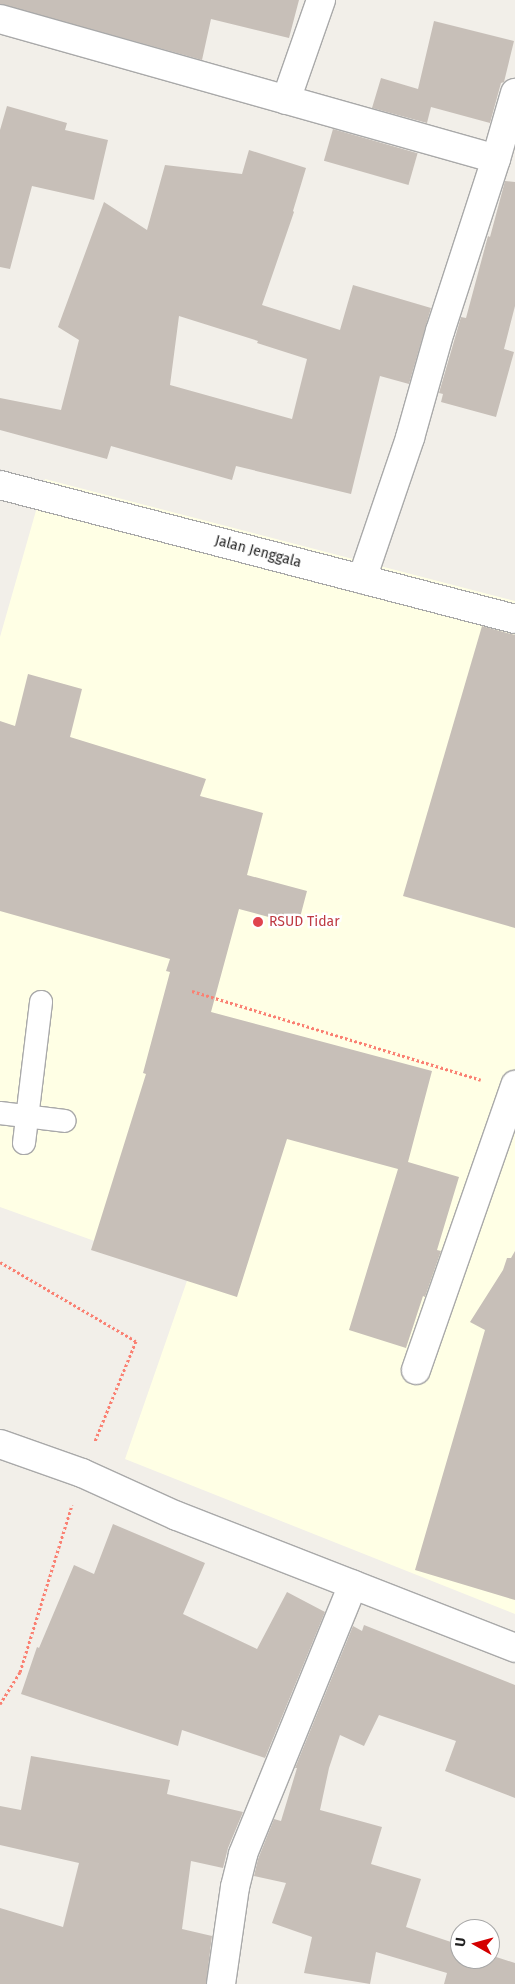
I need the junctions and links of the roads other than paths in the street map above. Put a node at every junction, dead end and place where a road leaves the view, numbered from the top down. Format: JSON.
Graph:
{"nodes":[{"id":1,"x":321,"y":0,"type":"edge"},
{"id":2,"x":0,"y":18,"type":"edge"},
{"id":3,"x":515,"y":93,"type":"edge"},
{"id":4,"x":286,"y":100,"type":"junction"},
{"id":5,"x":496,"y":159,"type":"junction"},
{"id":6,"x":0,"y":485,"type":"edge"},
{"id":7,"x":362,"y":579,"type":"junction"},
{"id":8,"x":515,"y":619,"type":"edge"},
{"id":9,"x":41,"y":1002,"type":"dead end"},
{"id":10,"x":514,"y":1087,"type":"edge"},
{"id":11,"x":0,"y":1113,"type":"edge"},
{"id":12,"x":28,"y":1117,"type":"junction"},
{"id":13,"x":65,"y":1121,"type":"dead end"},
{"id":14,"x":24,"y":1144,"type":"dead end"},
{"id":15,"x":416,"y":1370,"type":"dead end"},
{"id":16,"x":0,"y":1444,"type":"edge"},
{"id":17,"x":353,"y":1584,"type":"junction"},
{"id":18,"x":515,"y":1648,"type":"edge"},
{"id":19,"x":221,"y":1984,"type":"edge"}],
"edges":[{"from":1,"to":4,"type":"street"},
{"from":2,"to":4,"type":"street"},
{"from":3,"to":5,"type":"street"},
{"from":4,"to":5,"type":"street"},
{"from":5,"to":7,"type":"street"},
{"from":6,"to":7,"type":"street","name":"Jalan Jenggala"},
{"from":7,"to":8,"type":"street","name":"Jalan Jenggala"},
{"from":9,"to":12,"type":"lane"},
{"from":10,"to":15,"type":"street"},
{"from":11,"to":12,"type":"lane"},
{"from":12,"to":13,"type":"lane"},
{"from":12,"to":14,"type":"lane"},
{"from":16,"to":17,"type":"street"},
{"from":17,"to":18,"type":"street"},
{"from":17,"to":19,"type":"street"}]}
